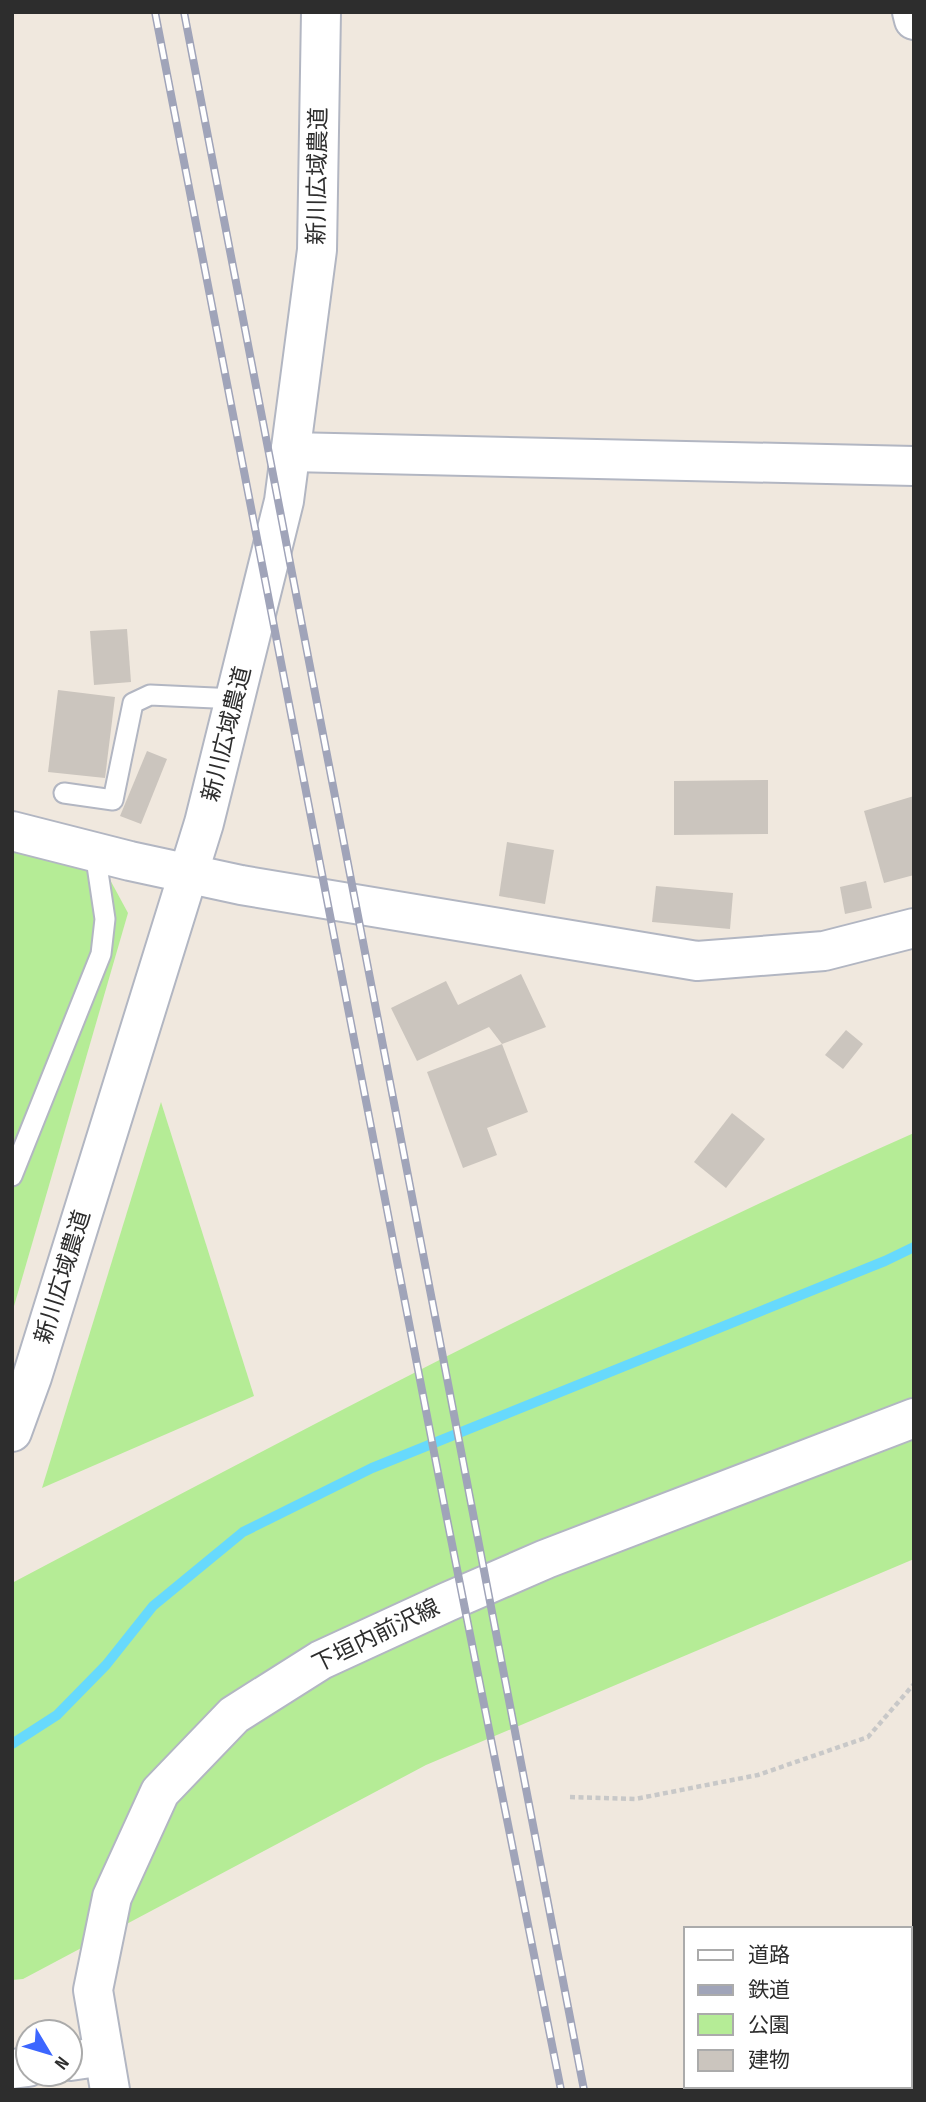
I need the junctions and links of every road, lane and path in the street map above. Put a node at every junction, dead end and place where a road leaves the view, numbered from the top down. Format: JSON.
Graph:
{"nodes":[{"id":1,"x":321,"y":12,"type":"edge"},
{"id":2,"x":912,"y":12,"type":"edge"},
{"id":3,"x":914,"y":20,"type":"edge"},
{"id":4,"x":290,"y":453,"type":"junction"},
{"id":5,"x":914,"y":466,"type":"edge"},
{"id":6,"x":236,"y":699,"type":"junction"},
{"id":7,"x":64,"y":793,"type":"dead end"},
{"id":8,"x":12,"y":831,"type":"edge"},
{"id":9,"x":94,"y":852,"type":"junction"},
{"id":10,"x":188,"y":874,"type":"junction"},
{"id":11,"x":914,"y":928,"type":"edge"},
{"id":12,"x":12,"y":1176,"type":"edge"},
{"id":13,"x":914,"y":1418,"type":"edge"},
{"id":14,"x":12,"y":1432,"type":"edge"},
{"id":15,"x":914,"y":1684,"type":"edge"},
{"id":16,"x":570,"y":1797,"type":"dead end"},
{"id":17,"x":95,"y":2069,"type":"edge"}],
"edges":[{"from":1,"to":4,"type":"street","name":"新川広域農道"},
{"from":2,"to":3,"type":"street"},
{"from":4,"to":5,"type":"street"},
{"from":4,"to":6,"type":"street","name":"新川広域農道"},
{"from":6,"to":7,"type":"lane"},
{"from":6,"to":10,"type":"street","name":"新川広域農道"},
{"from":8,"to":9,"type":"street"},
{"from":9,"to":10,"type":"street"},
{"from":9,"to":12,"type":"lane"},
{"from":10,"to":11,"type":"street"},
{"from":10,"to":14,"type":"street","name":"新川広域農道"},
{"from":13,"to":17,"type":"street","name":"下垣内前沢線"},
{"from":15,"to":16,"type":"path"}]}
